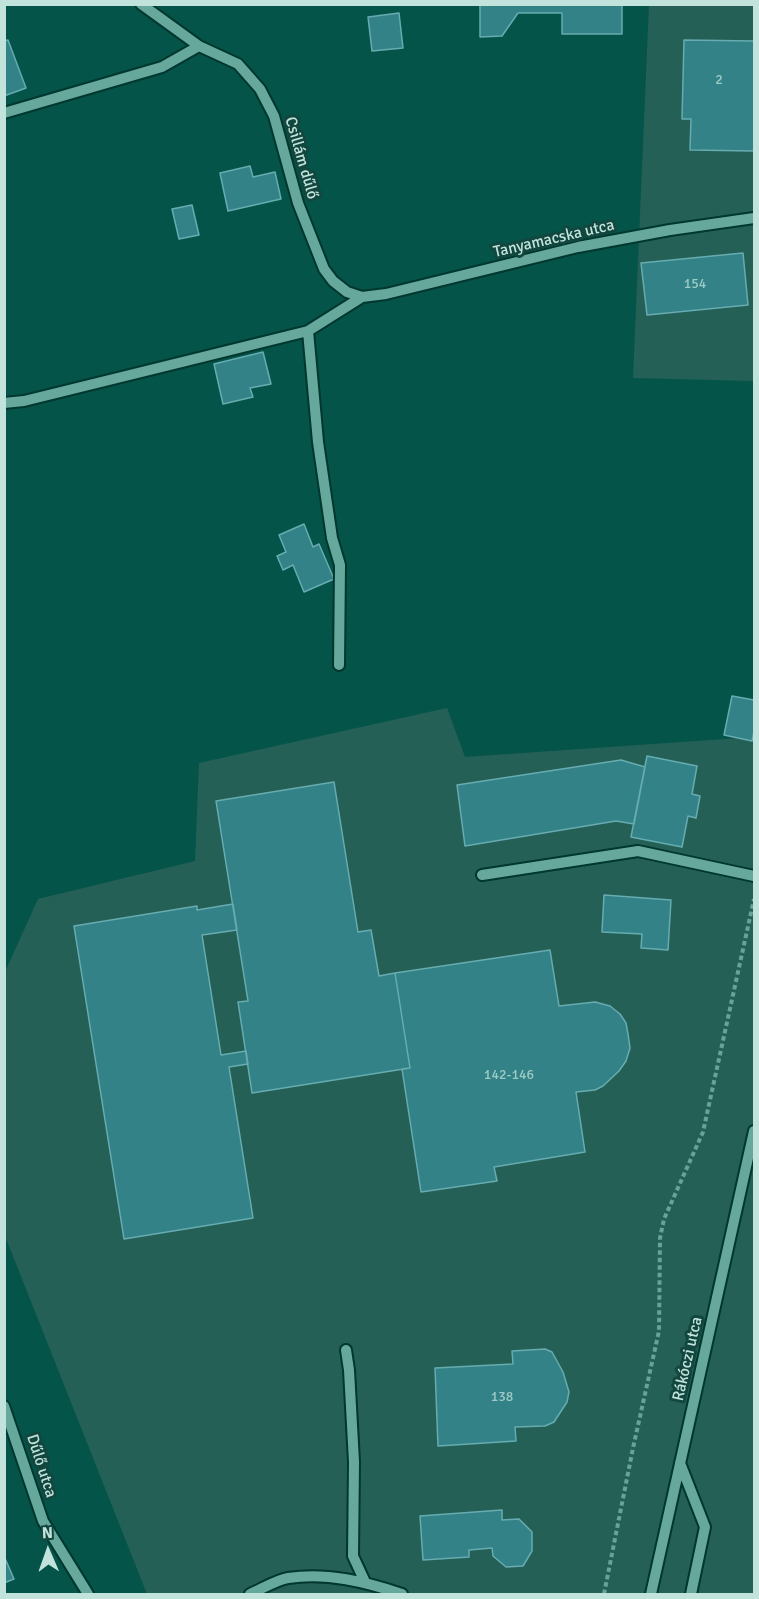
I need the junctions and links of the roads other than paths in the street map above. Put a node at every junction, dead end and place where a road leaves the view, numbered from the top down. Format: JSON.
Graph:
{"nodes":[{"id":1,"x":141,"y":4,"type":"edge"},
{"id":2,"x":199,"y":46,"type":"junction"},
{"id":3,"x":4,"y":113,"type":"edge"},
{"id":4,"x":754,"y":218,"type":"edge"},
{"id":5,"x":362,"y":297,"type":"junction"},
{"id":6,"x":308,"y":331,"type":"junction"},
{"id":7,"x":4,"y":403,"type":"edge"},
{"id":8,"x":339,"y":664,"type":"dead end"},
{"id":9,"x":482,"y":875,"type":"dead end"},
{"id":10,"x":754,"y":876,"type":"edge"},
{"id":11,"x":754,"y":1131,"type":"edge"},
{"id":12,"x":346,"y":1350,"type":"dead end"},
{"id":13,"x":4,"y":1406,"type":"edge"},
{"id":14,"x":680,"y":1463,"type":"junction"},
{"id":15,"x":364,"y":1582,"type":"junction"},
{"id":16,"x":87,"y":1594,"type":"edge"},
{"id":17,"x":250,"y":1594,"type":"edge"},
{"id":18,"x":402,"y":1594,"type":"edge"},
{"id":19,"x":651,"y":1594,"type":"edge"},
{"id":20,"x":691,"y":1594,"type":"edge"}],
"edges":[{"from":1,"to":2,"type":"street","name":"Csillám dűlő"},
{"from":2,"to":3,"type":"street"},
{"from":2,"to":5,"type":"street","name":"Csillám dűlő"},
{"from":4,"to":5,"type":"street","name":"Tanyamacska utca"},
{"from":5,"to":6,"type":"street"},
{"from":6,"to":7,"type":"street"},
{"from":6,"to":8,"type":"street"},
{"from":9,"to":10,"type":"street"},
{"from":11,"to":14,"type":"street","name":"Rákóczi utca"},
{"from":12,"to":15,"type":"street"},
{"from":13,"to":16,"type":"street","name":"Dűlő utca"},
{"from":14,"to":19,"type":"street","name":"Rákóczi utca"},
{"from":14,"to":20,"type":"street"},
{"from":15,"to":17,"type":"street"},
{"from":15,"to":18,"type":"street"}]}
